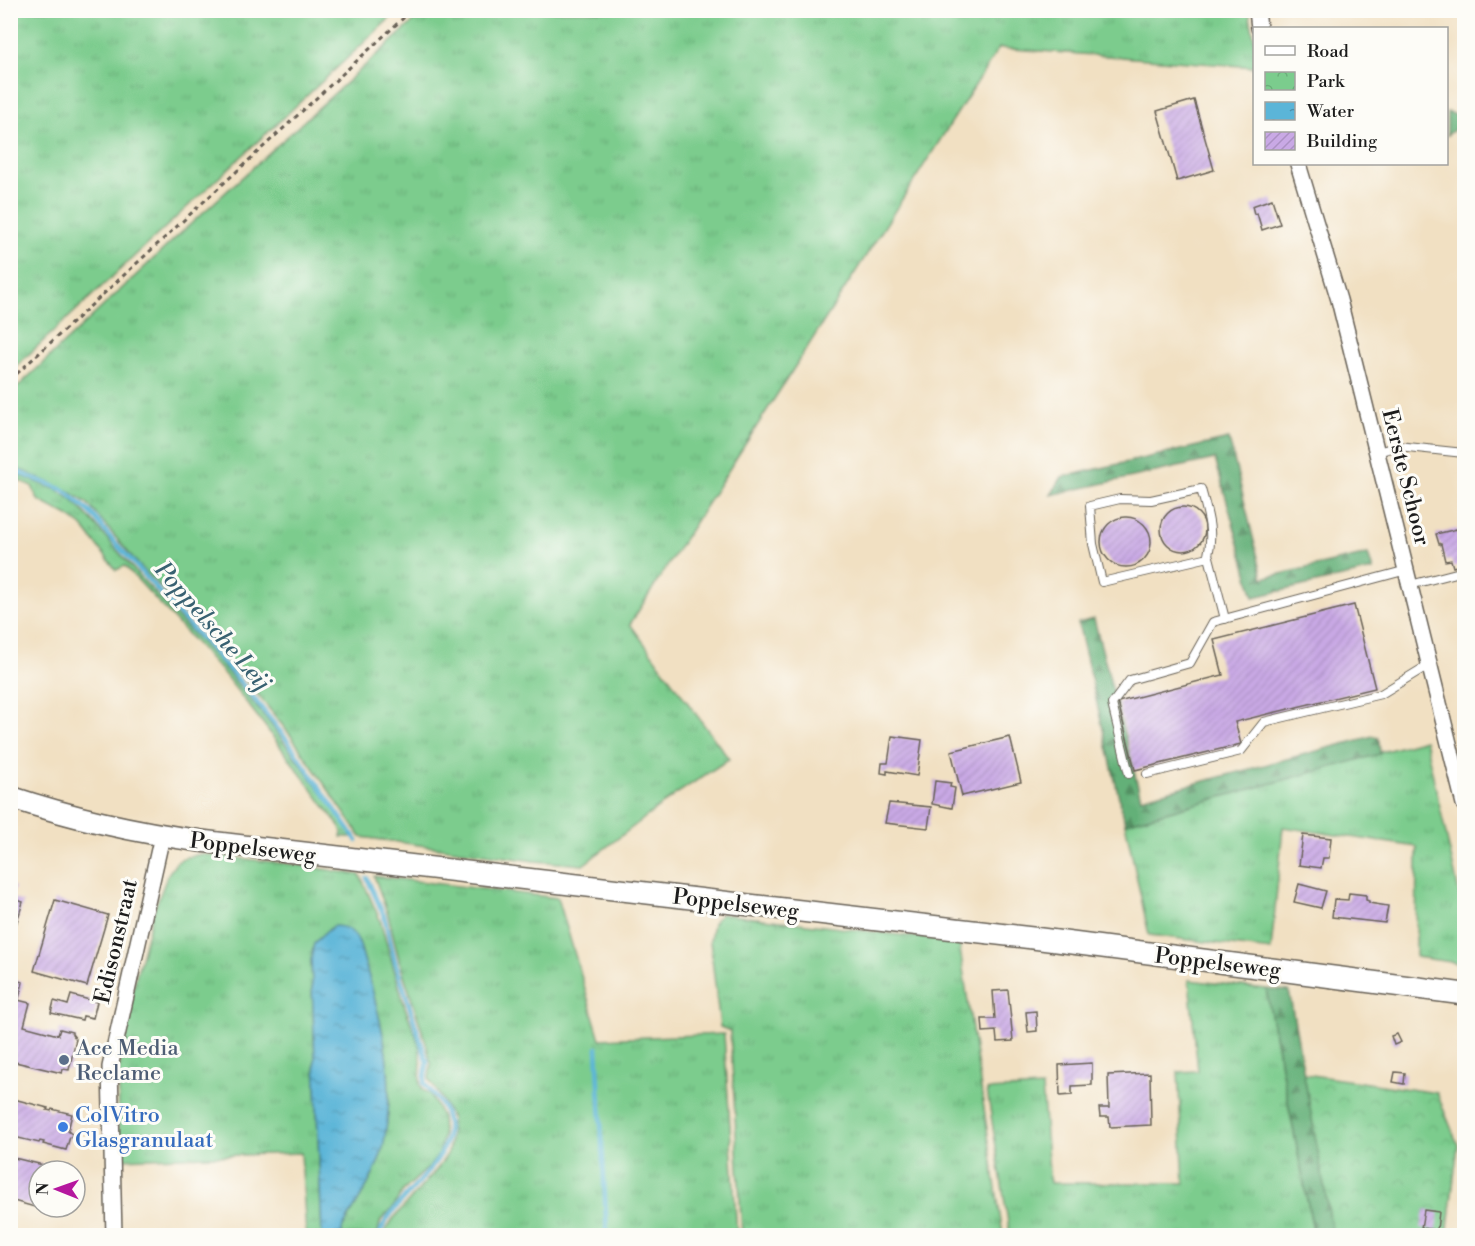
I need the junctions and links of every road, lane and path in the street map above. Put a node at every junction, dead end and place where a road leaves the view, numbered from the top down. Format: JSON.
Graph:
{"nodes":[{"id":1,"x":412,"y":10,"type":"edge"},
{"id":2,"x":1257,"y":10,"type":"edge"},
{"id":3,"x":1259,"y":27,"type":"edge"},
{"id":4,"x":1298,"y":165,"type":"edge"},
{"id":5,"x":10,"y":380,"type":"edge"},
{"id":6,"x":1378,"y":452,"type":"junction"},
{"id":7,"x":1464,"y":453,"type":"edge"},
{"id":8,"x":1209,"y":557,"type":"junction"},
{"id":9,"x":1464,"y":571,"type":"edge"},
{"id":10,"x":1409,"y":578,"type":"junction"},
{"id":11,"x":1225,"y":619,"type":"junction"},
{"id":12,"x":1430,"y":664,"type":"junction"},
{"id":13,"x":1129,"y":774,"type":"dead end"},
{"id":14,"x":1147,"y":774,"type":"dead end"},
{"id":15,"x":10,"y":797,"type":"edge"},
{"id":16,"x":1464,"y":804,"type":"edge"},
{"id":17,"x":162,"y":836,"type":"junction"},
{"id":18,"x":1464,"y":994,"type":"edge"},
{"id":19,"x":114,"y":1236,"type":"edge"}],
"edges":[{"from":1,"to":5,"type":"path"},
{"from":2,"to":3,"type":"street"},
{"from":4,"to":6,"type":"street","name":"Eerste Schoor"},
{"from":6,"to":7,"type":"lane"},
{"from":6,"to":10,"type":"street","name":"Eerste Schoor"},
{"from":8,"to":8,"type":"lane"},
{"from":8,"to":11,"type":"lane"},
{"from":9,"to":10,"type":"lane"},
{"from":10,"to":11,"type":"lane"},
{"from":10,"to":12,"type":"street","name":"Eerste Schoor"},
{"from":11,"to":13,"type":"lane"},
{"from":12,"to":14,"type":"lane"},
{"from":12,"to":16,"type":"street","name":"Eerste Schoor"},
{"from":15,"to":17,"type":"street","name":"Poppelseweg"},
{"from":17,"to":18,"type":"street","name":"Poppelseweg"},
{"from":17,"to":19,"type":"street","name":"Edisonstraat"}]}
